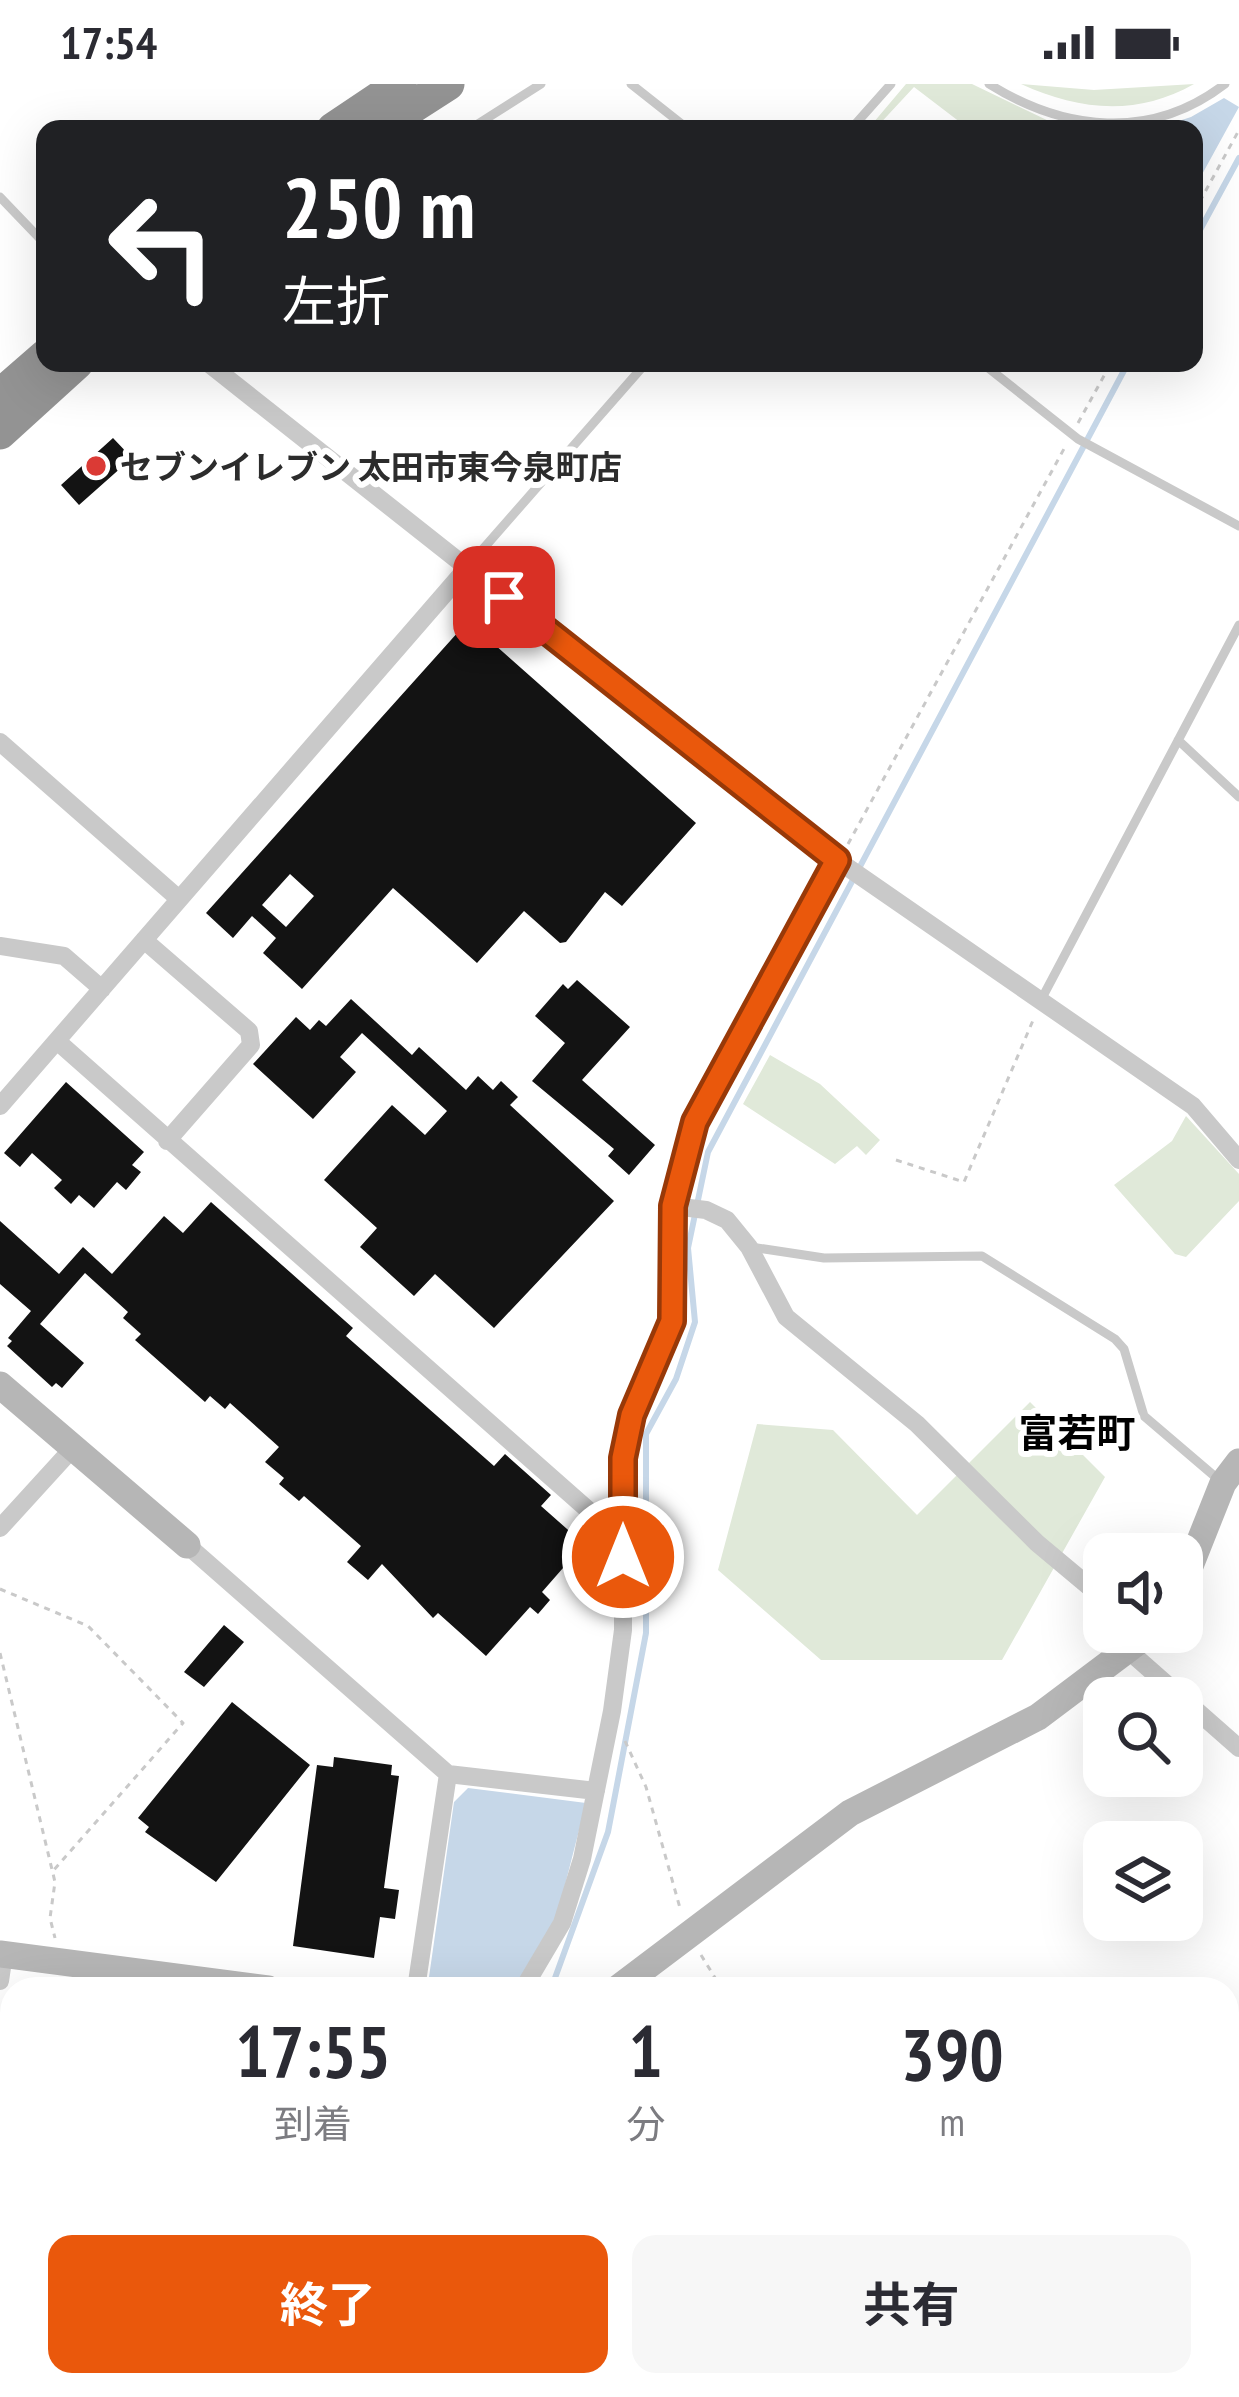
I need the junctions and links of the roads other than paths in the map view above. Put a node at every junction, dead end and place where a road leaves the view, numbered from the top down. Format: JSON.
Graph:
{"nodes":[{"id":1,"x":448,"y":84,"type":"edge"},
{"id":2,"x":479,"y":84,"type":"edge"},
{"id":3,"x":542,"y":84,"type":"edge"},
{"id":4,"x":632,"y":84,"type":"edge"},
{"id":5,"x":891,"y":84,"type":"edge"},
{"id":6,"x":988,"y":84,"type":"edge"},
{"id":7,"x":1225,"y":84,"type":"edge"},
{"id":8,"x":404,"y":96,"type":"edge"},
{"id":9,"x":352,"y":120,"type":"edge"},
{"id":10,"x":385,"y":120,"type":"edge"},
{"id":11,"x":484,"y":120,"type":"edge"},
{"id":12,"x":677,"y":120,"type":"edge"},
{"id":13,"x":859,"y":120,"type":"edge"},
{"id":14,"x":1077,"y":120,"type":"edge"},
{"id":15,"x":1131,"y":120,"type":"edge"},
{"id":16,"x":0,"y":197,"type":"edge"},
{"id":17,"x":36,"y":235,"type":"edge"},
{"id":18,"x":36,"y":364,"type":"edge"},
{"id":19,"x":67,"y":372,"type":"edge"},
{"id":20,"x":219,"y":372,"type":"edge"},
{"id":21,"x":638,"y":372,"type":"edge"},
{"id":22,"x":993,"y":372,"type":"edge"},
{"id":23,"x":0,"y":395,"type":"edge"},
{"id":24,"x":0,"y":433,"type":"edge"},
{"id":25,"x":1239,"y":526,"type":"edge"},
{"id":26,"x":466,"y":568,"type":"junction"},
{"id":27,"x":1239,"y":625,"type":"edge"},
{"id":28,"x":1178,"y":740,"type":"junction"},
{"id":29,"x":0,"y":742,"type":"edge"},
{"id":30,"x":1239,"y":797,"type":"edge"},
{"id":31,"x":842,"y":864,"type":"junction"},
{"id":32,"x":179,"y":899,"type":"junction"},
{"id":33,"x":144,"y":940,"type":"junction"},
{"id":34,"x":0,"y":946,"type":"edge"},
{"id":35,"x":102,"y":989,"type":"junction"},
{"id":36,"x":1041,"y":1000,"type":"junction"},
{"id":37,"x":57,"y":1040,"type":"junction"},
{"id":38,"x":0,"y":1106,"type":"edge"},
{"id":39,"x":167,"y":1141,"type":"junction"},
{"id":40,"x":1239,"y":1160,"type":"edge"},
{"id":41,"x":689,"y":1208,"type":"junction"},
{"id":42,"x":749,"y":1247,"type":"junction"},
{"id":43,"x":0,"y":1385,"type":"edge"},
{"id":44,"x":73,"y":1448,"type":"junction"},
{"id":45,"x":1231,"y":1472,"type":"edge"},
{"id":46,"x":623,"y":1520,"type":"junction"},
{"id":47,"x":0,"y":1528,"type":"edge"},
{"id":48,"x":1203,"y":1537,"type":"edge"},
{"id":49,"x":187,"y":1546,"type":"joint"},
{"id":50,"x":1083,"y":1581,"type":"edge"},
{"id":51,"x":1122,"y":1653,"type":"edge"},
{"id":52,"x":1155,"y":1653,"type":"edge"},
{"id":53,"x":1239,"y":1748,"type":"edge"},
{"id":54,"x":448,"y":1774,"type":"junction"},
{"id":55,"x":596,"y":1790,"type":"junction"},
{"id":56,"x":1,"y":1963,"type":"edge"},
{"id":57,"x":173,"y":1977,"type":"edge"},
{"id":58,"x":418,"y":1977,"type":"edge"},
{"id":59,"x":530,"y":1977,"type":"edge"},
{"id":60,"x":632,"y":1977,"type":"edge"}],
"edges":[{"from":1,"to":8,"type":"highway"},
{"from":2,"to":8,"type":"highway"},
{"from":3,"to":11,"type":"lane"},
{"from":4,"to":12,"type":"lane"},
{"from":5,"to":13,"type":"lane"},
{"from":6,"to":14,"type":"lane"},
{"from":7,"to":15,"type":"lane"},
{"from":8,"to":9,"type":"highway"},
{"from":8,"to":10,"type":"highway"},
{"from":16,"to":17,"type":"lane"},
{"from":18,"to":23,"type":"highway"},
{"from":19,"to":24,"type":"highway"},
{"from":20,"to":26,"type":"street"},
{"from":21,"to":26,"type":"lane"},
{"from":22,"to":25,"type":"lane"},
{"from":26,"to":31,"type":"street"},
{"from":26,"to":32,"type":"street"},
{"from":27,"to":28,"type":"lane"},
{"from":28,"to":30,"type":"lane"},
{"from":28,"to":36,"type":"lane"},
{"from":29,"to":32,"type":"street"},
{"from":31,"to":36,"type":"street"},
{"from":31,"to":41,"type":"street"},
{"from":32,"to":33,"type":"street"},
{"from":33,"to":35,"type":"street"},
{"from":33,"to":39,"type":"street"},
{"from":34,"to":35,"type":"street"},
{"from":35,"to":37,"type":"street"},
{"from":36,"to":40,"type":"street"},
{"from":37,"to":38,"type":"street"},
{"from":37,"to":39,"type":"street"},
{"from":39,"to":46,"type":"street"},
{"from":41,"to":42,"type":"street"},
{"from":41,"to":46,"type":"street"},
{"from":42,"to":45,"type":"lane"},
{"from":42,"to":50,"type":"street"},
{"from":43,"to":44,"type":"street"},
{"from":44,"to":47,"type":"street"},
{"from":44,"to":49,"type":"street"},
{"from":45,"to":48,"type":"street"},
{"from":46,"to":55,"type":"street"},
{"from":49,"to":54,"type":"street"},
{"from":51,"to":60,"type":"street"},
{"from":52,"to":53,"type":"street"},
{"from":54,"to":55,"type":"street"},
{"from":54,"to":58,"type":"street"},
{"from":55,"to":59,"type":"street"},
{"from":56,"to":57,"type":"street"}]}
